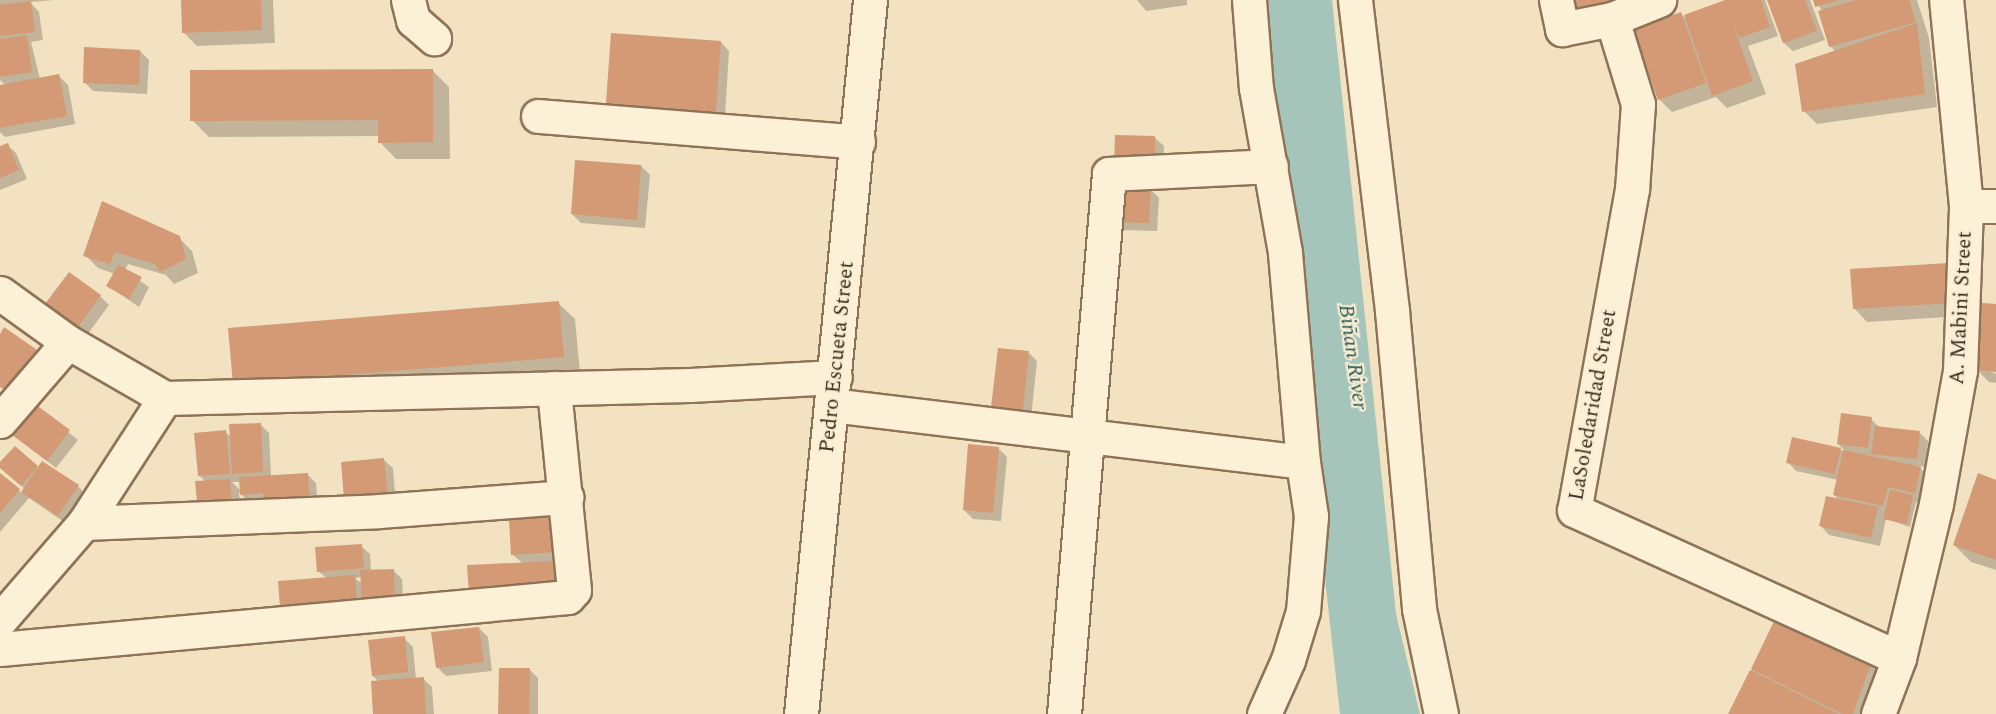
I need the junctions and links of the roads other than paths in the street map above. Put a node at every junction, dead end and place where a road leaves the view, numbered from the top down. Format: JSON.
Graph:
{"nodes":[{"id":1,"x":408,"y":0,"type":"edge"},
{"id":2,"x":870,"y":0,"type":"edge"},
{"id":3,"x":1249,"y":0,"type":"edge"},
{"id":4,"x":1355,"y":0,"type":"edge"},
{"id":5,"x":1556,"y":0,"type":"edge"},
{"id":6,"x":1659,"y":0,"type":"edge"},
{"id":7,"x":1946,"y":0,"type":"edge"},
{"id":8,"x":1612,"y":19,"type":"junction"},
{"id":9,"x":434,"y":38,"type":"dead end"},
{"id":10,"x":538,"y":116,"type":"dead end"},
{"id":11,"x":858,"y":142,"type":"junction"},
{"id":12,"x":1270,"y":166,"type":"junction"},
{"id":13,"x":1981,"y":206,"type":"edge"},
{"id":14,"x":0,"y":293,"type":"edge"},
{"id":15,"x":68,"y":342,"type":"junction"},
{"id":16,"x":554,"y":388,"type":"junction"},
{"id":17,"x":834,"y":391,"type":"junction"},
{"id":18,"x":165,"y":398,"type":"junction"},
{"id":19,"x":0,"y":422,"type":"edge"},
{"id":20,"x":1087,"y":437,"type":"junction"},
{"id":21,"x":1303,"y":462,"type":"junction"},
{"id":22,"x":566,"y":497,"type":"junction"},
{"id":23,"x":84,"y":523,"type":"junction"},
{"id":24,"x":0,"y":620,"type":"edge"},
{"id":25,"x":0,"y":649,"type":"edge"},
{"id":26,"x":1899,"y":658,"type":"junction"},
{"id":27,"x":801,"y":714,"type":"edge"},
{"id":28,"x":1064,"y":714,"type":"edge"},
{"id":29,"x":1264,"y":714,"type":"edge"},
{"id":30,"x":1441,"y":714,"type":"edge"},
{"id":31,"x":1878,"y":714,"type":"edge"}],
"edges":[{"from":1,"to":9,"type":"street"},
{"from":2,"to":11,"type":"street","name":"Pedro Escueta Street"},
{"from":3,"to":12,"type":"street"},
{"from":4,"to":30,"type":"street"},
{"from":5,"to":8,"type":"street"},
{"from":6,"to":8,"type":"street"},
{"from":7,"to":13,"type":"street","name":"A. Mabini Street"},
{"from":8,"to":26,"type":"street","name":"LaSoledaridad Street"},
{"from":10,"to":11,"type":"street"},
{"from":11,"to":17,"type":"street","name":"Pedro Escueta Street"},
{"from":12,"to":20,"type":"street"},
{"from":12,"to":21,"type":"street"},
{"from":13,"to":26,"type":"street","name":"A. Mabini Street"},
{"from":14,"to":15,"type":"street"},
{"from":15,"to":18,"type":"street"},
{"from":15,"to":19,"type":"street"},
{"from":16,"to":17,"type":"street"},
{"from":16,"to":18,"type":"street"},
{"from":16,"to":22,"type":"street"},
{"from":17,"to":20,"type":"street"},
{"from":17,"to":27,"type":"street","name":"Pedro Escueta Street"},
{"from":18,"to":23,"type":"street"},
{"from":20,"to":21,"type":"street"},
{"from":20,"to":28,"type":"street"},
{"from":21,"to":29,"type":"street"},
{"from":22,"to":23,"type":"street"},
{"from":22,"to":25,"type":"street"},
{"from":23,"to":24,"type":"street"},
{"from":26,"to":31,"type":"street","name":"A. Mabini Street"}]}
